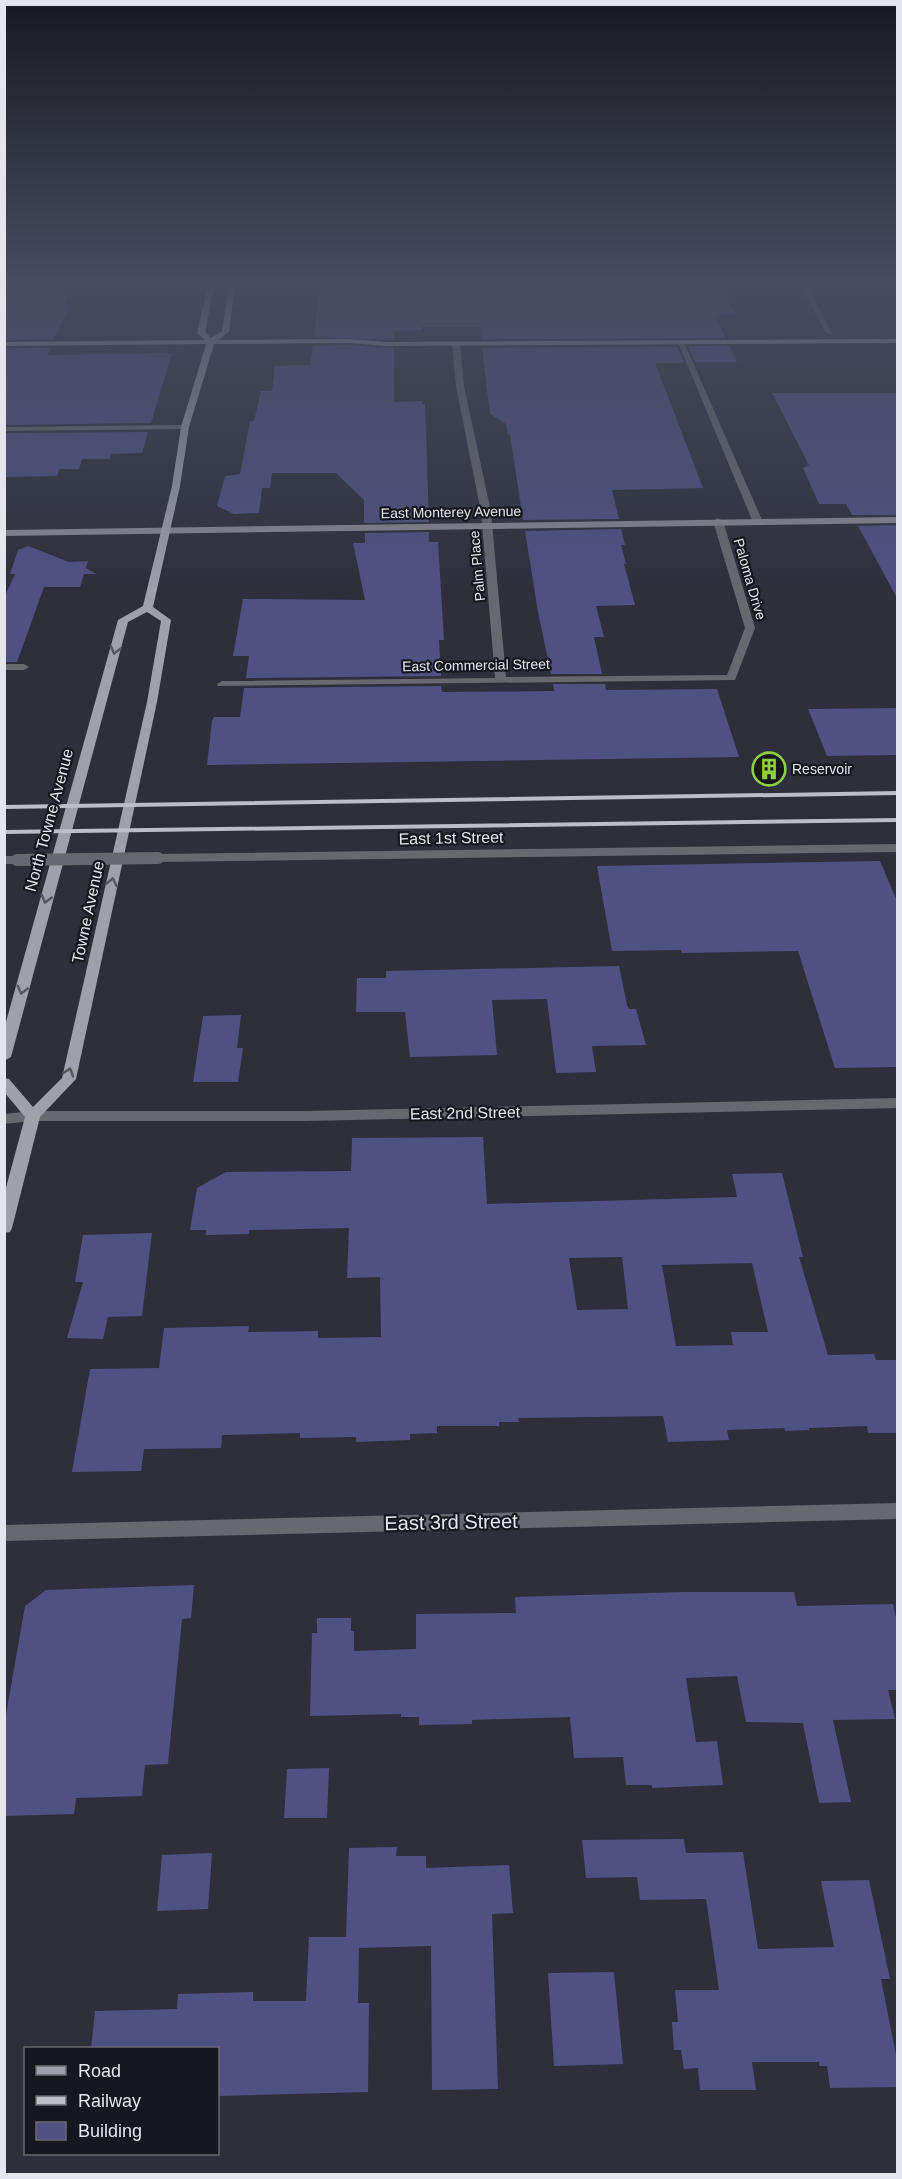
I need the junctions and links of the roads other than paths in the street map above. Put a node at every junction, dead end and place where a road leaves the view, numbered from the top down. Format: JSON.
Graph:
{"nodes":[{"id":1,"x":197,"y":387,"type":"edge"},
{"id":2,"x":460,"y":387,"type":"edge"},
{"id":3,"x":699,"y":387,"type":"edge"},
{"id":4,"x":185,"y":428,"type":"junction"},
{"id":5,"x":4,"y":429,"type":"edge"},
{"id":6,"x":757,"y":520,"type":"junction"},
{"id":7,"x":897,"y":520,"type":"edge"},
{"id":8,"x":718,"y":521,"type":"junction"},
{"id":9,"x":487,"y":525,"type":"junction"},
{"id":10,"x":166,"y":531,"type":"junction"},
{"id":11,"x":4,"y":533,"type":"edge"},
{"id":12,"x":148,"y":608,"type":"junction"},
{"id":13,"x":4,"y":667,"type":"edge"},
{"id":14,"x":24,"y":667,"type":"dead end"},
{"id":15,"x":731,"y":678,"type":"joint"},
{"id":16,"x":501,"y":680,"type":"junction"},
{"id":17,"x":222,"y":684,"type":"dead end"},
{"id":18,"x":897,"y":848,"type":"edge"},
{"id":19,"x":11,"y":860,"type":"edge"},
{"id":20,"x":4,"y":1057,"type":"edge"},
{"id":21,"x":4,"y":1082,"type":"edge"},
{"id":22,"x":897,"y":1103,"type":"edge"},
{"id":23,"x":4,"y":1111,"type":"edge"},
{"id":24,"x":33,"y":1116,"type":"junction"},
{"id":25,"x":4,"y":1119,"type":"edge"},
{"id":26,"x":4,"y":1228,"type":"edge"},
{"id":27,"x":897,"y":1511,"type":"edge"},
{"id":28,"x":4,"y":1533,"type":"edge"}],
"edges":[{"from":1,"to":4,"type":"main road"},
{"from":2,"to":9,"type":"street","name":"Palm Place"},
{"from":3,"to":6,"type":"street","name":"Paloma Drive"},
{"from":4,"to":5,"type":"street"},
{"from":4,"to":10,"type":"main road"},
{"from":6,"to":7,"type":"street","name":"East Monterey Avenue"},
{"from":6,"to":8,"type":"street","name":"East Monterey Avenue"},
{"from":8,"to":9,"type":"street","name":"East Monterey Avenue"},
{"from":8,"to":15,"type":"street","name":"Paloma Drive"},
{"from":9,"to":10,"type":"street","name":"East Monterey Avenue"},
{"from":9,"to":16,"type":"street","name":"Palm Place"},
{"from":10,"to":11,"type":"street","name":"East Monterey Avenue"},
{"from":10,"to":12,"type":"main road"},
{"from":12,"to":20,"type":"main road","name":"North Towne Avenue","one_way":true},
{"from":24,"to":12,"type":"main road","name":"Towne Avenue","one_way":true},
{"from":13,"to":14,"type":"street"},
{"from":15,"to":16,"type":"street","name":"East Commercial Street"},
{"from":16,"to":17,"type":"street","name":"East Commercial Street"},
{"from":18,"to":19,"type":"street","name":"East 1st Street","bridge":true},
{"from":21,"to":24,"type":"main road"},
{"from":22,"to":24,"type":"street","name":"East 2nd Street"},
{"from":23,"to":24,"type":"street"},
{"from":24,"to":25,"type":"street"},
{"from":24,"to":26,"type":"main road"},
{"from":27,"to":28,"type":"street","name":"East 3rd Street"}]}
